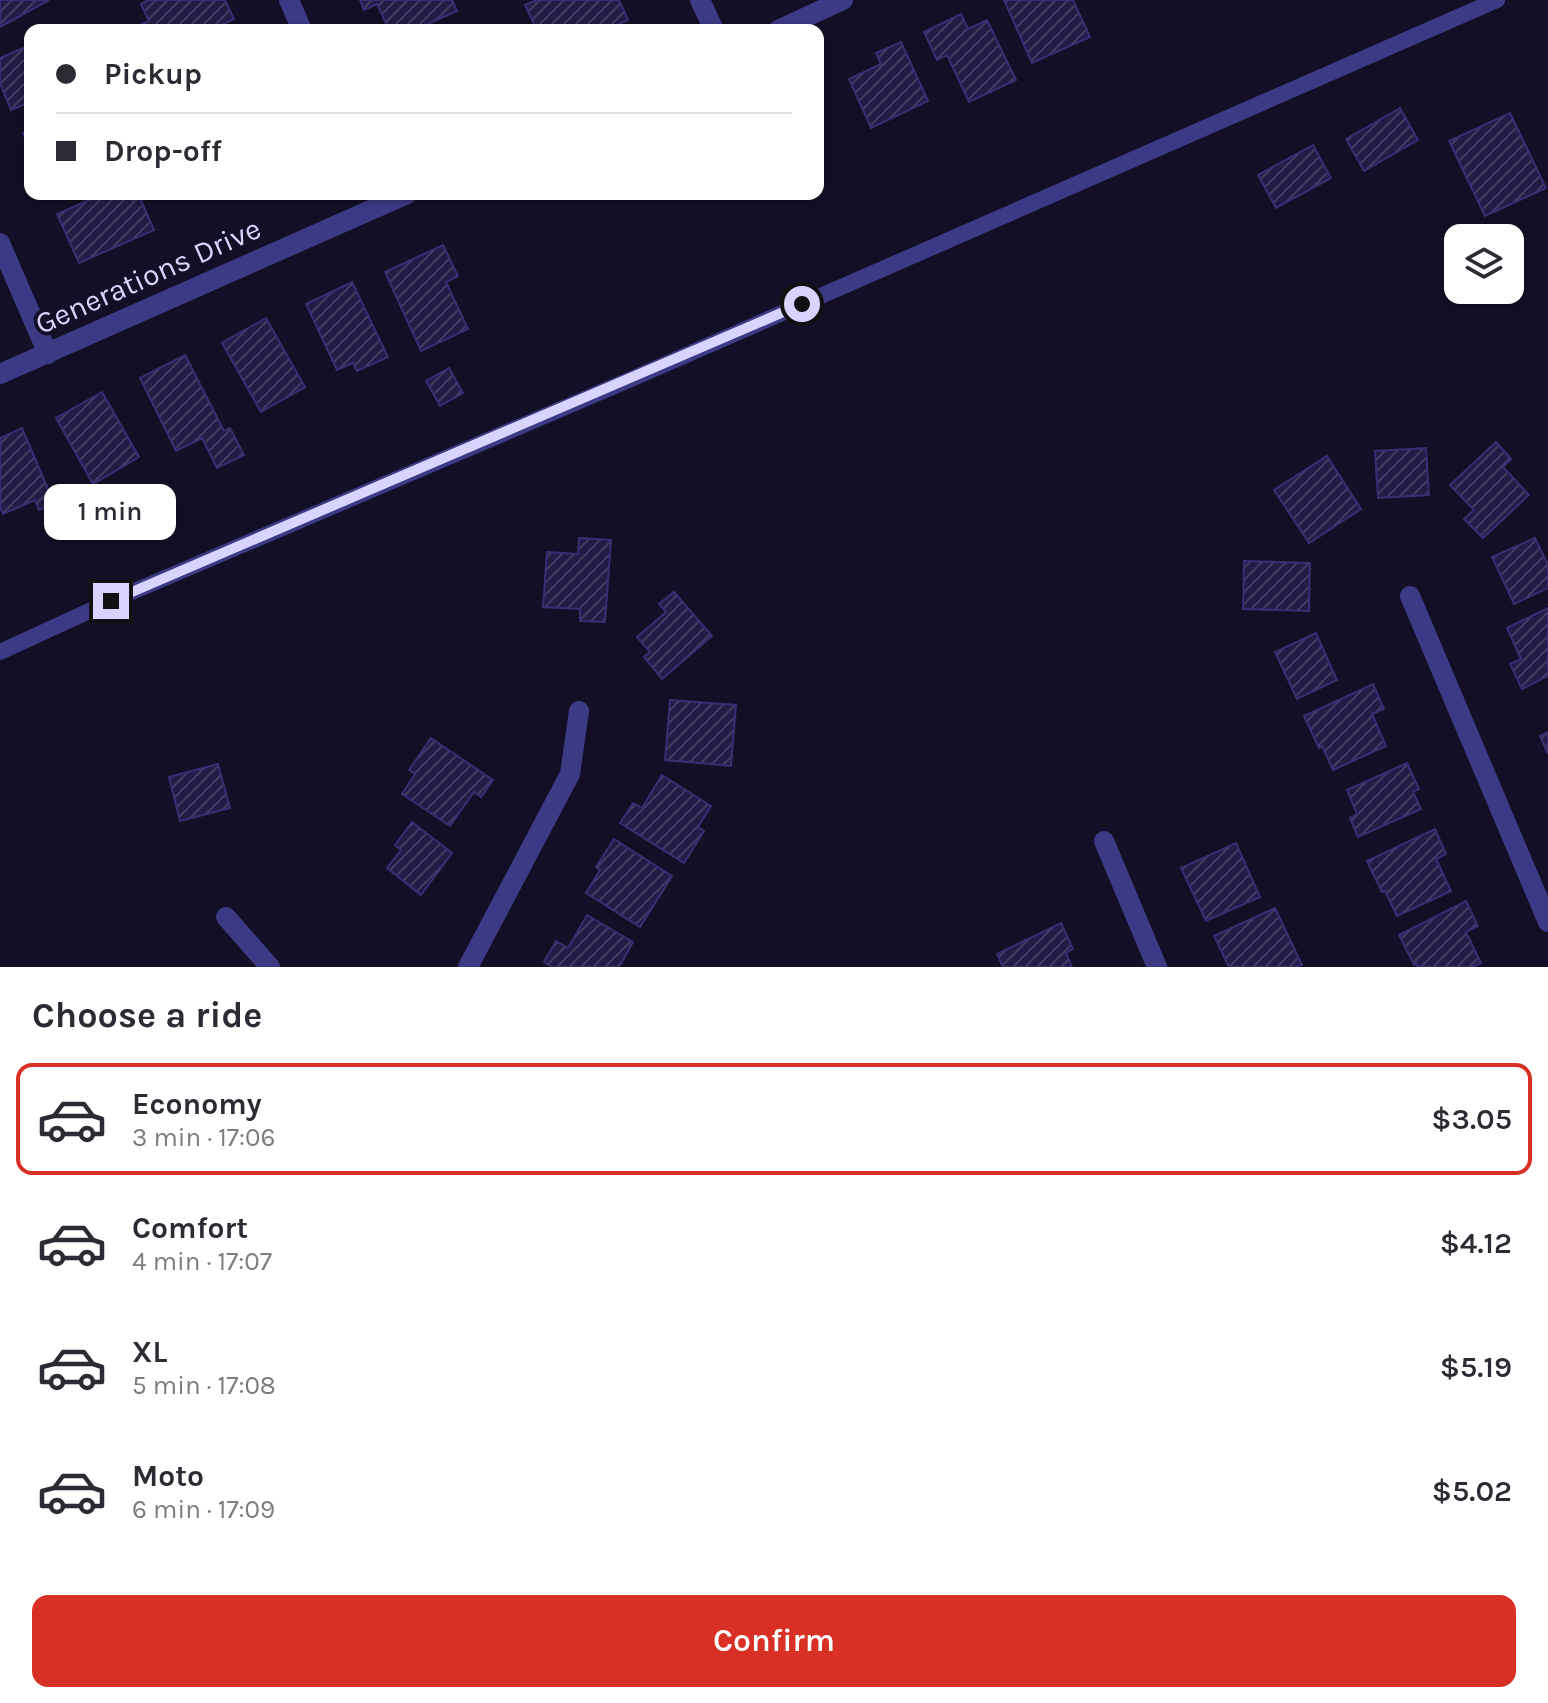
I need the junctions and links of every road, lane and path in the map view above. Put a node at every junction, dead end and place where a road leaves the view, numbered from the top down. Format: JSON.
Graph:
{"nodes":[{"id":1,"x":289,"y":0,"type":"edge"},
{"id":2,"x":700,"y":0,"type":"edge"},
{"id":3,"x":843,"y":0,"type":"edge"},
{"id":4,"x":1497,"y":0,"type":"edge"},
{"id":5,"x":299,"y":24,"type":"edge"},
{"id":6,"x":711,"y":24,"type":"edge"},
{"id":7,"x":791,"y":24,"type":"edge"},
{"id":8,"x":377,"y":200,"type":"edge"},
{"id":9,"x":0,"y":243,"type":"edge"},
{"id":10,"x":48,"y":354,"type":"junction"},
{"id":11,"x":0,"y":374,"type":"edge"},
{"id":12,"x":1410,"y":596,"type":"dead end"},
{"id":13,"x":0,"y":652,"type":"edge"},
{"id":14,"x":579,"y":711,"type":"dead end"},
{"id":15,"x":1104,"y":841,"type":"dead end"},
{"id":16,"x":226,"y":917,"type":"dead end"},
{"id":17,"x":1548,"y":922,"type":"edge"},
{"id":18,"x":270,"y":967,"type":"edge"},
{"id":19,"x":468,"y":967,"type":"edge"},
{"id":20,"x":1157,"y":967,"type":"edge"}],
"edges":[{"from":1,"to":5,"type":"street"},
{"from":2,"to":6,"type":"street"},
{"from":3,"to":7,"type":"street"},
{"from":4,"to":13,"type":"lane"},
{"from":8,"to":10,"type":"street","name":"Generations Drive"},
{"from":9,"to":10,"type":"street"},
{"from":10,"to":11,"type":"street","name":"Generations Drive"},
{"from":12,"to":17,"type":"street"},
{"from":14,"to":19,"type":"street"},
{"from":15,"to":20,"type":"street"},
{"from":16,"to":18,"type":"street"}]}
